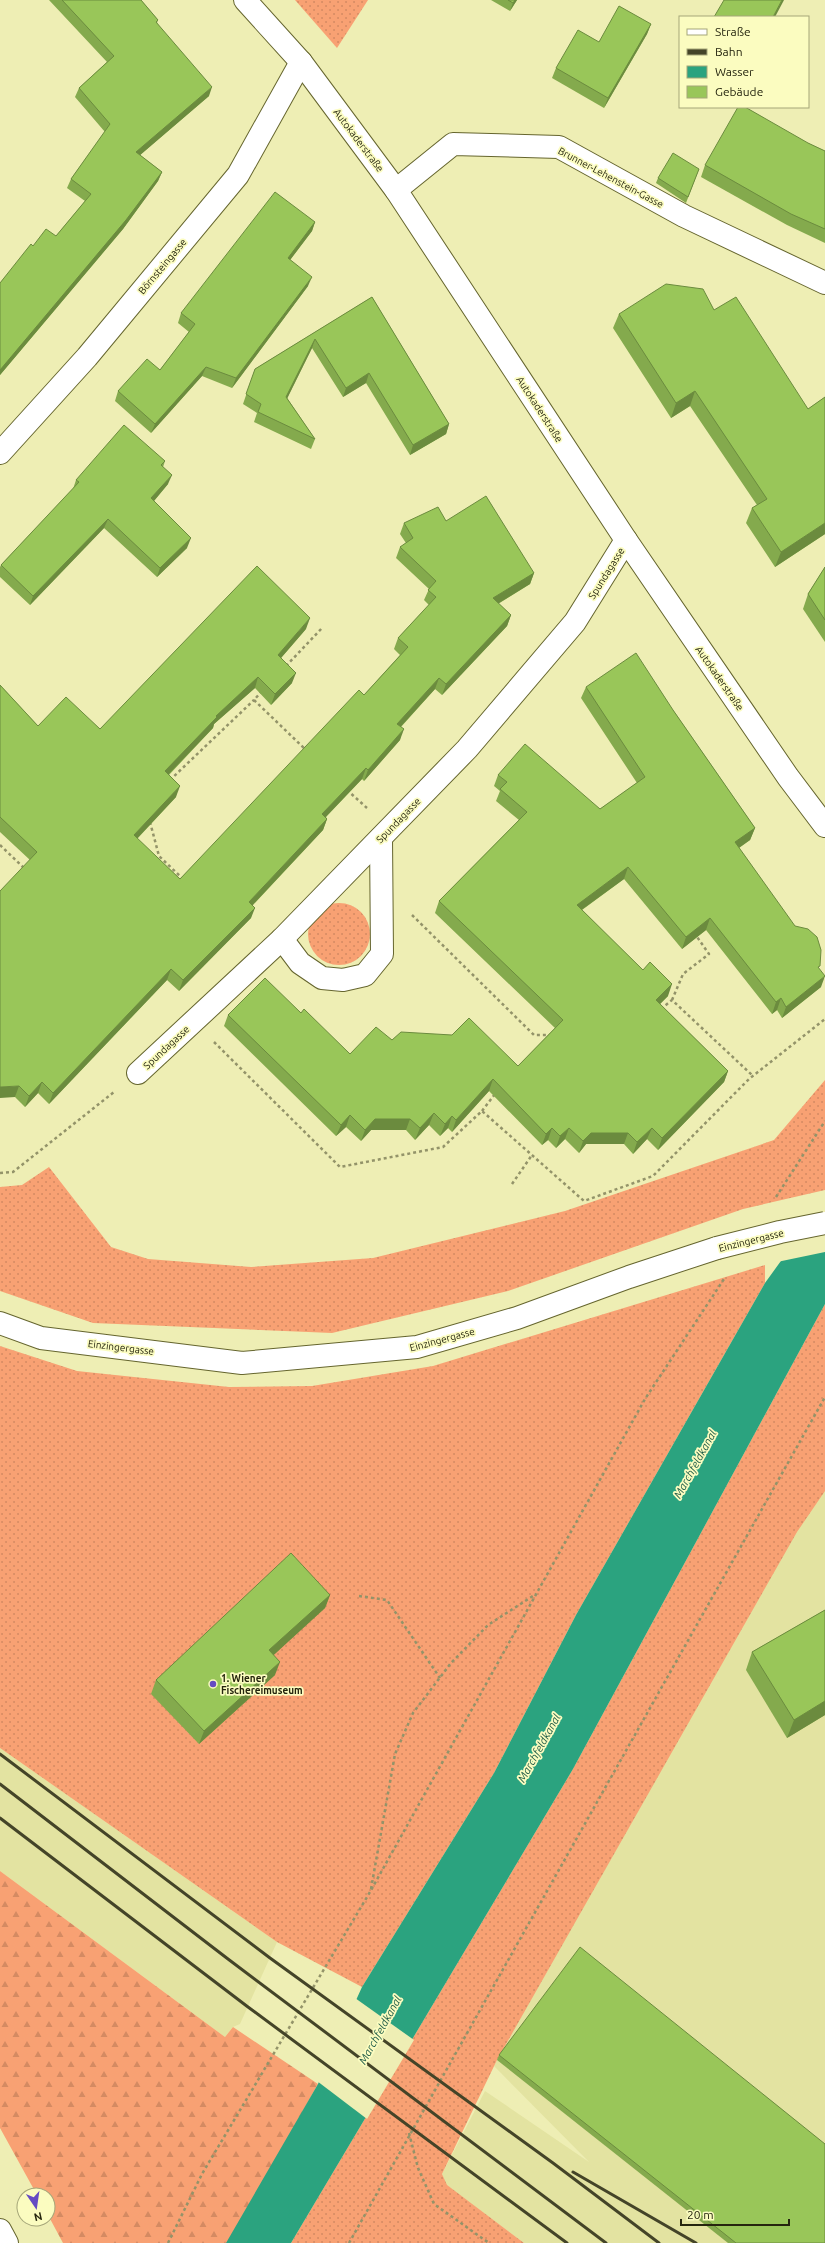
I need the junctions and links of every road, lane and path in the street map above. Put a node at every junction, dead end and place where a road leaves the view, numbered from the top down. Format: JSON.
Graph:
{"nodes":[{"id":1,"x":245,"y":0,"type":"edge"},
{"id":2,"x":301,"y":62,"type":"junction"},
{"id":3,"x":396,"y":190,"type":"junction"},
{"id":4,"x":825,"y":283,"type":"edge"},
{"id":5,"x":0,"y":453,"type":"edge"},
{"id":6,"x":626,"y":540,"type":"junction"},
{"id":7,"x":323,"y":627,"type":"dead end"},
{"id":8,"x":280,"y":672,"type":"edge"},
{"id":9,"x":264,"y":689,"type":"edge"},
{"id":10,"x":254,"y":700,"type":"junction"},
{"id":11,"x":310,"y":754,"type":"edge"},
{"id":12,"x":168,"y":782,"type":"edge"},
{"id":13,"x":344,"y":786,"type":"edge"},
{"id":14,"x":149,"y":818,"type":"edge"},
{"id":15,"x":825,"y":826,"type":"edge"},
{"id":16,"x":385,"y":834,"type":"junction"},
{"id":17,"x":0,"y":844,"type":"edge"},
{"id":18,"x":159,"y":856,"type":"junction"},
{"id":19,"x":153,"y":861,"type":"edge"},
{"id":20,"x":28,"y":872,"type":"edge"},
{"id":21,"x":186,"y":882,"type":"edge"},
{"id":22,"x":382,"y":885,"type":"junction"},
{"id":23,"x":692,"y":930,"type":"edge"},
{"id":24,"x":282,"y":939,"type":"junction"},
{"id":25,"x":672,"y":1000,"type":"junction"},
{"id":26,"x":659,"y":1011,"type":"edge"},
{"id":27,"x":825,"y":1019,"type":"edge"},
{"id":28,"x":193,"y":1022,"type":"junction"},
{"id":29,"x":549,"y":1035,"type":"junction"},
{"id":30,"x":556,"y":1035,"type":"edge"},
{"id":31,"x":544,"y":1041,"type":"edge"},
{"id":32,"x":138,"y":1073,"type":"joint"},
{"id":33,"x":753,"y":1076,"type":"junction"},
{"id":34,"x":497,"y":1091,"type":"edge"},
{"id":35,"x":482,"y":1111,"type":"junction"},
{"id":36,"x":825,"y":1121,"type":"edge"},
{"id":37,"x":532,"y":1155,"type":"junction"},
{"id":38,"x":0,"y":1173,"type":"edge"},
{"id":39,"x":512,"y":1184,"type":"dead end"},
{"id":40,"x":776,"y":1197,"type":"dead end"},
{"id":41,"x":825,"y":1223,"type":"edge"},
{"id":42,"x":726,"y":1275,"type":"dead end"},
{"id":43,"x":0,"y":1323,"type":"edge"},
{"id":44,"x":825,"y":1397,"type":"edge"},
{"id":45,"x":537,"y":1594,"type":"junction"},
{"id":46,"x":360,"y":1596,"type":"dead end"},
{"id":47,"x":440,"y":1678,"type":"junction"},
{"id":48,"x":370,"y":1892,"type":"junction"},
{"id":49,"x":409,"y":2133,"type":"junction"},
{"id":50,"x":0,"y":2230,"type":"edge"},
{"id":51,"x":7,"y":2243,"type":"edge"},
{"id":52,"x":168,"y":2243,"type":"edge"},
{"id":53,"x":349,"y":2243,"type":"edge"},
{"id":54,"x":489,"y":2243,"type":"edge"}],
"edges":[{"from":1,"to":2,"type":"street","name":"Autokaderstraße"},
{"from":2,"to":3,"type":"street","name":"Autokaderstraße"},
{"from":2,"to":5,"type":"street","name":"Börnsteingasse"},
{"from":3,"to":4,"type":"street","name":"Brunner-Lehenstein-Gasse"},
{"from":3,"to":6,"type":"street","name":"Autokaderstraße"},
{"from":6,"to":15,"type":"street","name":"Autokaderstraße"},
{"from":6,"to":16,"type":"street","name":"Spundagasse"},
{"from":7,"to":8,"type":"path"},
{"from":9,"to":10,"type":"path"},
{"from":10,"to":11,"type":"path"},
{"from":10,"to":12,"type":"path"},
{"from":13,"to":16,"type":"path"},
{"from":14,"to":18,"type":"path"},
{"from":16,"to":22,"type":"street"},
{"from":16,"to":24,"type":"street","name":"Spundagasse"},
{"from":17,"to":20,"type":"path"},
{"from":18,"to":19,"type":"path"},
{"from":18,"to":21,"type":"path"},
{"from":22,"to":24,"type":"street"},
{"from":22,"to":29,"type":"path"},
{"from":23,"to":25,"type":"path"},
{"from":24,"to":28,"type":"street","name":"Spundagasse"},
{"from":25,"to":26,"type":"path"},
{"from":25,"to":33,"type":"path"},
{"from":27,"to":33,"type":"path"},
{"from":28,"to":32,"type":"street","name":"Spundagasse"},
{"from":28,"to":35,"type":"path"},
{"from":29,"to":30,"type":"path"},
{"from":29,"to":31,"type":"path"},
{"from":32,"to":38,"type":"path"},
{"from":33,"to":37,"type":"path"},
{"from":34,"to":35,"type":"path"},
{"from":35,"to":37,"type":"path"},
{"from":36,"to":40,"type":"path"},
{"from":37,"to":39,"type":"path"},
{"from":41,"to":43,"type":"street","name":"Einzingergasse","bridge":true},
{"from":42,"to":45,"type":"path"},
{"from":44,"to":49,"type":"path"},
{"from":45,"to":47,"type":"path"},
{"from":45,"to":48,"type":"path"},
{"from":46,"to":47,"type":"path"},
{"from":47,"to":48,"type":"path"},
{"from":48,"to":52,"type":"path"},
{"from":49,"to":53,"type":"path"},
{"from":49,"to":54,"type":"path"},
{"from":50,"to":51,"type":"street"}]}
